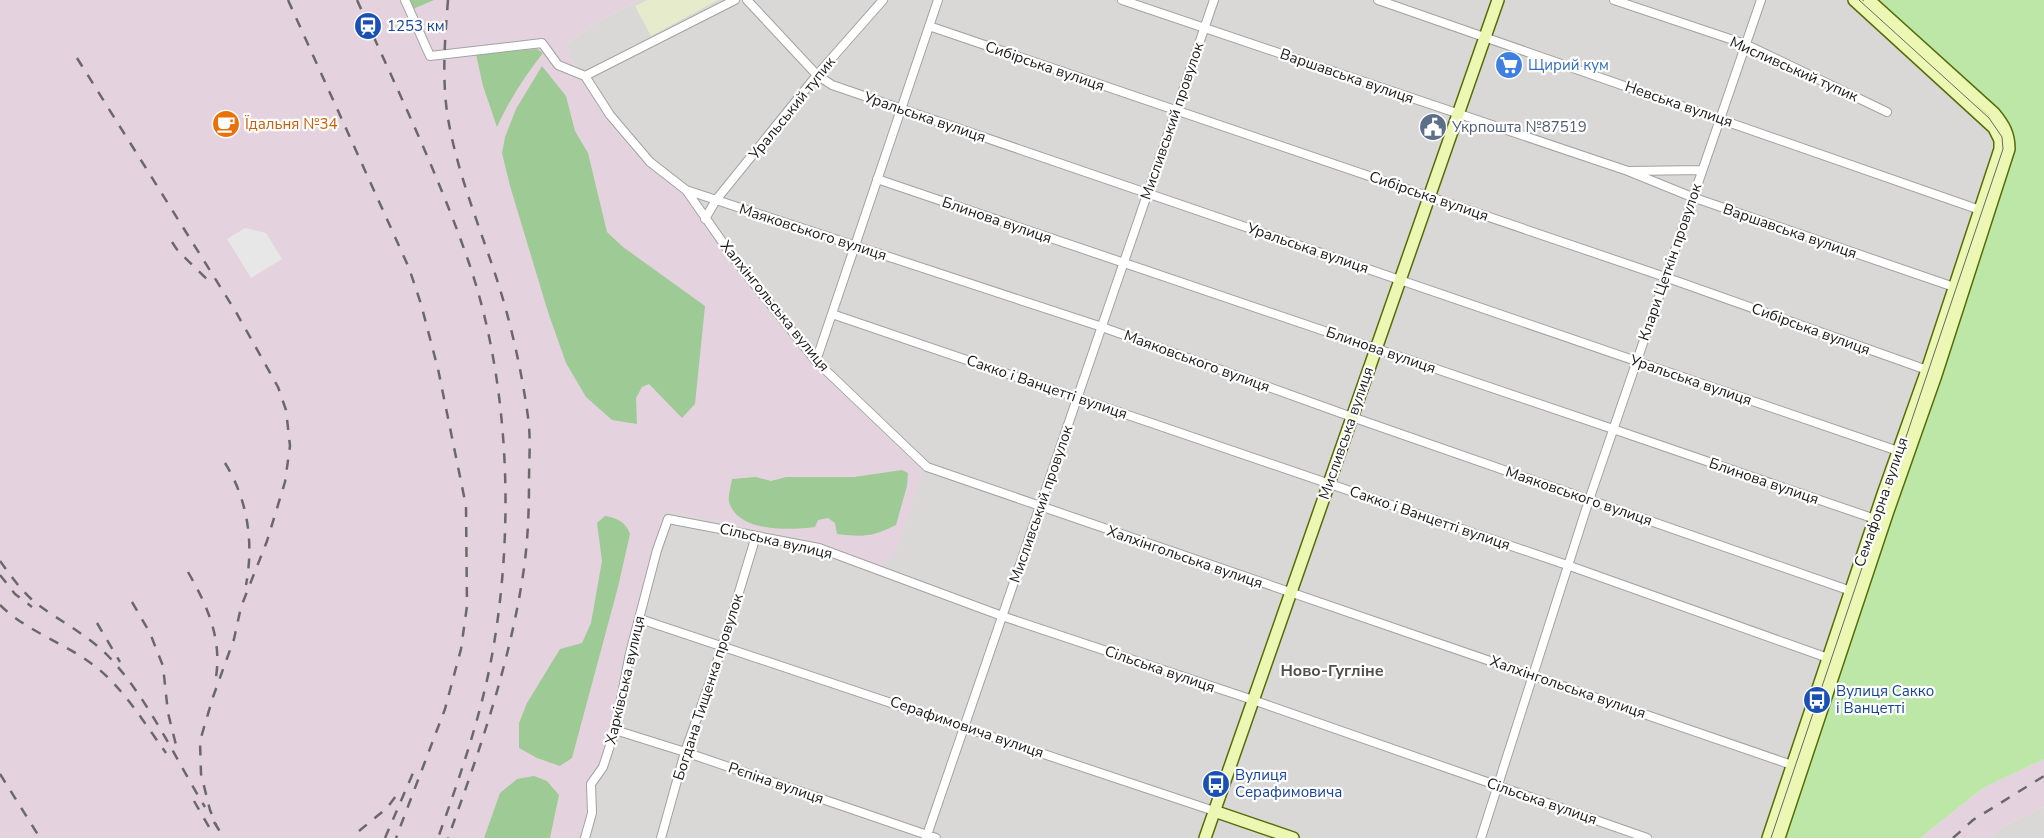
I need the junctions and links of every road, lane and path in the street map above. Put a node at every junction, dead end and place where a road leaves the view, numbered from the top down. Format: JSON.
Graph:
{"nodes":[{"id":1,"x":405,"y":0,"type":"edge"},
{"id":2,"x":735,"y":0,"type":"edge"},
{"id":3,"x":747,"y":0,"type":"edge"},
{"id":4,"x":883,"y":0,"type":"edge"},
{"id":5,"x":938,"y":0,"type":"edge"},
{"id":6,"x":1122,"y":0,"type":"edge"},
{"id":7,"x":1214,"y":0,"type":"edge"},
{"id":8,"x":1378,"y":0,"type":"edge"},
{"id":9,"x":1498,"y":0,"type":"edge"},
{"id":10,"x":1614,"y":0,"type":"edge"},
{"id":11,"x":1761,"y":0,"type":"edge"},
{"id":12,"x":1854,"y":0,"type":"edge"},
{"id":13,"x":1869,"y":0,"type":"edge"},
{"id":14,"x":1402,"y":4,"type":"edge"},
{"id":15,"x":930,"y":26,"type":"junction"},
{"id":16,"x":1204,"y":27,"type":"junction"},
{"id":17,"x":1485,"y":37,"type":"junction"},
{"id":18,"x":1745,"y":44,"type":"junction"},
{"id":19,"x":817,"y":75,"type":"junction"},
{"id":20,"x":585,"y":76,"type":"junction"},
{"id":21,"x":901,"y":108,"type":"junction"},
{"id":22,"x":1176,"y":110,"type":"junction"},
{"id":23,"x":1887,"y":112,"type":"dead end"},
{"id":24,"x":1458,"y":114,"type":"junction"},
{"id":25,"x":1720,"y":118,"type":"junction"},
{"id":26,"x":1999,"y":168,"type":"junction"},
{"id":27,"x":1702,"y":170,"type":"junction"},
{"id":28,"x":1628,"y":172,"type":"junction"},
{"id":29,"x":877,"y":180,"type":"junction"},
{"id":30,"x":686,"y":190,"type":"junction"},
{"id":31,"x":1148,"y":193,"type":"junction"},
{"id":32,"x":1430,"y":196,"type":"junction"},
{"id":33,"x":1692,"y":197,"type":"junction"},
{"id":34,"x":716,"y":200,"type":"junction"},
{"id":35,"x":1980,"y":210,"type":"junction"},
{"id":36,"x":706,"y":219,"type":"junction"},
{"id":37,"x":855,"y":246,"type":"junction"},
{"id":38,"x":1123,"y":263,"type":"junction"},
{"id":39,"x":1665,"y":277,"type":"junction"},
{"id":40,"x":1400,"y":280,"type":"junction"},
{"id":41,"x":1954,"y":287,"type":"junction"},
{"id":42,"x":832,"y":314,"type":"junction"},
{"id":43,"x":1102,"y":327,"type":"junction"},
{"id":44,"x":1376,"y":349,"type":"junction"},
{"id":45,"x":816,"y":361,"type":"junction"},
{"id":46,"x":1636,"y":362,"type":"junction"},
{"id":47,"x":1927,"y":370,"type":"junction"},
{"id":48,"x":1077,"y":398,"type":"junction"},
{"id":49,"x":1352,"y":417,"type":"junction"},
{"id":50,"x":1613,"y":428,"type":"junction"},
{"id":51,"x":1898,"y":451,"type":"junction"},
{"id":52,"x":1329,"y":484,"type":"junction"},
{"id":53,"x":1589,"y":500,"type":"junction"},
{"id":54,"x":1040,"y":507,"type":"junction"},
{"id":55,"x":668,"y":518,"type":"joint"},
{"id":56,"x":1879,"y":521,"type":"junction"},
{"id":57,"x":756,"y":536,"type":"junction"},
{"id":58,"x":1567,"y":565,"type":"junction"},
{"id":59,"x":1851,"y":590,"type":"junction"},
{"id":60,"x":1291,"y":593,"type":"junction"},
{"id":61,"x":1002,"y":616,"type":"junction"},
{"id":62,"x":640,"y":619,"type":"junction"},
{"id":63,"x":722,"y":645,"type":"junction"},
{"id":64,"x":1828,"y":658,"type":"junction"},
{"id":65,"x":1533,"y":675,"type":"junction"},
{"id":66,"x":1253,"y":700,"type":"junction"},
{"id":67,"x":965,"y":726,"type":"junction"},
{"id":68,"x":615,"y":730,"type":"junction"},
{"id":69,"x":685,"y":752,"type":"junction"},
{"id":70,"x":1792,"y":765,"type":"junction"},
{"id":71,"x":1498,"y":786,"type":"junction"},
{"id":72,"x":1214,"y":811,"type":"junction"},
{"id":73,"x":927,"y":837,"type":"edge"},
{"id":74,"x":585,"y":838,"type":"edge"},
{"id":75,"x":661,"y":838,"type":"edge"},
{"id":76,"x":936,"y":838,"type":"edge"},
{"id":77,"x":1205,"y":838,"type":"edge"},
{"id":78,"x":1293,"y":838,"type":"edge"},
{"id":79,"x":1481,"y":838,"type":"edge"},
{"id":80,"x":1647,"y":838,"type":"edge"},
{"id":81,"x":1768,"y":838,"type":"edge"},
{"id":82,"x":1779,"y":838,"type":"edge"}],
"edges":[{"from":1,"to":20,"type":"street"},
{"from":2,"to":20,"type":"street"},
{"from":3,"to":19,"type":"street","name":"Уральська вулиця"},
{"from":4,"to":19,"type":"street","name":"Уральський тупик"},
{"from":5,"to":15,"type":"street"},
{"from":6,"to":16,"type":"street","name":"Варшавська вулиця"},
{"from":7,"to":16,"type":"street","name":"Мисливський провулок"},
{"from":8,"to":14,"type":"street","name":"Невська вулиця"},
{"from":9,"to":17,"type":"main road","name":"Мисливська вулиця"},
{"from":10,"to":18,"type":"street","name":"Мисливський тупик"},
{"from":11,"to":18,"type":"street","name":"Клари Цеткін провулок"},
{"from":12,"to":26,"type":"main road"},
{"from":13,"to":26,"type":"main road"},
{"from":14,"to":17,"type":"street","name":"Невська вулиця"},
{"from":15,"to":21,"type":"street"},
{"from":15,"to":22,"type":"street","name":"Сибірська вулиця"},
{"from":16,"to":22,"type":"street","name":"Мисливський провулок"},
{"from":16,"to":24,"type":"street","name":"Варшавська вулиця"},
{"from":17,"to":24,"type":"main road","name":"Мисливська вулиця"},
{"from":17,"to":25,"type":"street","name":"Невська вулиця"},
{"from":18,"to":23,"type":"street","name":"Мисливський тупик"},
{"from":18,"to":25,"type":"street","name":"Клари Цеткін провулок"},
{"from":19,"to":21,"type":"street","name":"Уральська вулиця"},
{"from":19,"to":34,"type":"street","name":"Уральський тупик"},
{"from":20,"to":30,"type":"street","name":"Маяковського вулиця"},
{"from":21,"to":29,"type":"street"},
{"from":21,"to":31,"type":"street","name":"Уральська вулиця"},
{"from":22,"to":31,"type":"street","name":"Мисливський провулок"},
{"from":22,"to":32,"type":"street","name":"Сибірська вулиця"},
{"from":24,"to":28,"type":"street","name":"Варшавська вулиця"},
{"from":24,"to":32,"type":"main road","name":"Мисливська вулиця"},
{"from":25,"to":27,"type":"street","name":"Клари Цеткін провулок"},
{"from":25,"to":35,"type":"street","name":"Невська вулиця"},
{"from":26,"to":35,"type":"main road","name":"Семафорна вулиця"},
{"from":26,"to":56,"type":"main road","name":"Семафорна вулиця"},
{"from":27,"to":28,"type":"street","name":"Варшавська вулиця"},
{"from":27,"to":33,"type":"street","name":"Клари Цеткін провулок"},
{"from":28,"to":33,"type":"street","name":"Варшавська вулиця"},
{"from":29,"to":37,"type":"street"},
{"from":29,"to":38,"type":"street","name":"Блинова вулиця"},
{"from":30,"to":34,"type":"street","name":"Маяковського вулиця"},
{"from":30,"to":36,"type":"street","name":"Халхінгольська вулиця"},
{"from":31,"to":38,"type":"street","name":"Мисливський провулок"},
{"from":31,"to":40,"type":"street","name":"Уральська вулиця"},
{"from":32,"to":39,"type":"street","name":"Сибірська вулиця"},
{"from":32,"to":40,"type":"main road","name":"Мисливська вулиця"},
{"from":33,"to":39,"type":"street","name":"Клари Цеткін провулок"},
{"from":33,"to":41,"type":"street","name":"Варшавська вулиця"},
{"from":34,"to":36,"type":"street","name":"Уральський тупик"},
{"from":34,"to":37,"type":"street","name":"Маяковського вулиця"},
{"from":35,"to":41,"type":"main road","name":"Семафорна вулиця"},
{"from":36,"to":45,"type":"street","name":"Халхінгольська вулиця"},
{"from":37,"to":42,"type":"street"},
{"from":37,"to":43,"type":"street","name":"Маяковського вулиця"},
{"from":38,"to":43,"type":"street","name":"Мисливський провулок"},
{"from":38,"to":44,"type":"street","name":"Блинова вулиця"},
{"from":39,"to":46,"type":"street","name":"Клари Цеткін провулок"},
{"from":39,"to":47,"type":"street","name":"Сибірська вулиця"},
{"from":40,"to":44,"type":"main road","name":"Мисливська вулиця"},
{"from":40,"to":46,"type":"street","name":"Уральська вулиця"},
{"from":41,"to":47,"type":"main road","name":"Семафорна вулиця"},
{"from":42,"to":45,"type":"street"},
{"from":42,"to":48,"type":"street","name":"Сакко і Ванцетті вулиця"},
{"from":43,"to":48,"type":"street","name":"Мисливський провулок"},
{"from":43,"to":49,"type":"street","name":"Маяковського вулиця"},
{"from":44,"to":49,"type":"main road","name":"Мисливська вулиця"},
{"from":44,"to":50,"type":"street","name":"Блинова вулиця"},
{"from":45,"to":54,"type":"street","name":"Халхінгольська вулиця"},
{"from":46,"to":50,"type":"street","name":"Клари Цеткін провулок"},
{"from":46,"to":51,"type":"street","name":"Уральська вулиця"},
{"from":47,"to":51,"type":"main road","name":"Семафорна вулиця"},
{"from":48,"to":52,"type":"street","name":"Сакко і Ванцетті вулиця"},
{"from":48,"to":54,"type":"street","name":"Мисливський провулок"},
{"from":49,"to":52,"type":"main road","name":"Мисливська вулиця"},
{"from":49,"to":53,"type":"street","name":"Маяковського вулиця"},
{"from":50,"to":53,"type":"street","name":"Клари Цеткін провулок"},
{"from":50,"to":56,"type":"street","name":"Блинова вулиця"},
{"from":51,"to":56,"type":"main road","name":"Семафорна вулиця"},
{"from":52,"to":58,"type":"street","name":"Сакко і Ванцетті вулиця"},
{"from":52,"to":60,"type":"main road","name":"Мисливська вулиця"},
{"from":53,"to":58,"type":"street","name":"Клари Цеткін провулок"},
{"from":53,"to":59,"type":"street","name":"Маяковського вулиця"},
{"from":54,"to":60,"type":"street","name":"Халхінгольська вулиця"},
{"from":54,"to":61,"type":"street","name":"Мисливський провулок"},
{"from":55,"to":57,"type":"street","name":"Сільська вулиця"},
{"from":55,"to":62,"type":"street","name":"Харківська вулиця"},
{"from":56,"to":59,"type":"main road","name":"Семафорна вулиця"},
{"from":56,"to":82,"type":"main road","name":"Семафорна вулиця"},
{"from":57,"to":61,"type":"street","name":"Сільська вулиця"},
{"from":57,"to":63,"type":"street","name":"Богдана Тищенка провулок"},
{"from":58,"to":64,"type":"street","name":"Сакко і Ванцетті вулиця"},
{"from":58,"to":65,"type":"street","name":"Клари Цеткін провулок"},
{"from":59,"to":64,"type":"main road","name":"Семафорна вулиця"},
{"from":60,"to":65,"type":"street","name":"Халхінгольська вулиця"},
{"from":60,"to":66,"type":"main road","name":"Мисливська вулиця"},
{"from":61,"to":66,"type":"street","name":"Сільська вулиця"},
{"from":61,"to":67,"type":"street","name":"Мисливський провулок"},
{"from":62,"to":63,"type":"street","name":"Серафимовича вулиця"},
{"from":62,"to":68,"type":"street","name":"Харківська вулиця"},
{"from":63,"to":67,"type":"street","name":"Серафимовича вулиця"},
{"from":63,"to":69,"type":"street","name":"Богдана Тищенка провулок"},
{"from":64,"to":70,"type":"main road","name":"Семафорна вулиця"},
{"from":65,"to":70,"type":"street","name":"Халхінгольська вулиця"},
{"from":65,"to":71,"type":"street","name":"Клари Цеткін провулок"},
{"from":66,"to":71,"type":"street","name":"Сільська вулиця"},
{"from":66,"to":72,"type":"main road","name":"Мисливська вулиця"},
{"from":67,"to":72,"type":"street","name":"Серафимовича вулиця"},
{"from":67,"to":73,"type":"street","name":"Мисливський провулок"},
{"from":68,"to":69,"type":"street","name":"Рєпіна вулиця"},
{"from":68,"to":74,"type":"street","name":"Харківська вулиця"},
{"from":69,"to":73,"type":"street","name":"Рєпіна вулиця"},
{"from":69,"to":75,"type":"street","name":"Богдана Тищенка провулок"},
{"from":70,"to":81,"type":"main road","name":"Семафорна вулиця"},
{"from":71,"to":79,"type":"street","name":"Клари Цеткін провулок"},
{"from":71,"to":80,"type":"street","name":"Сільська вулиця"},
{"from":72,"to":77,"type":"main road","name":"Мисливська вулиця"},
{"from":72,"to":78,"type":"main road","name":"Серафимовича вулиця"},
{"from":73,"to":76,"type":"street","name":"Рєпіна вулиця"}]}
